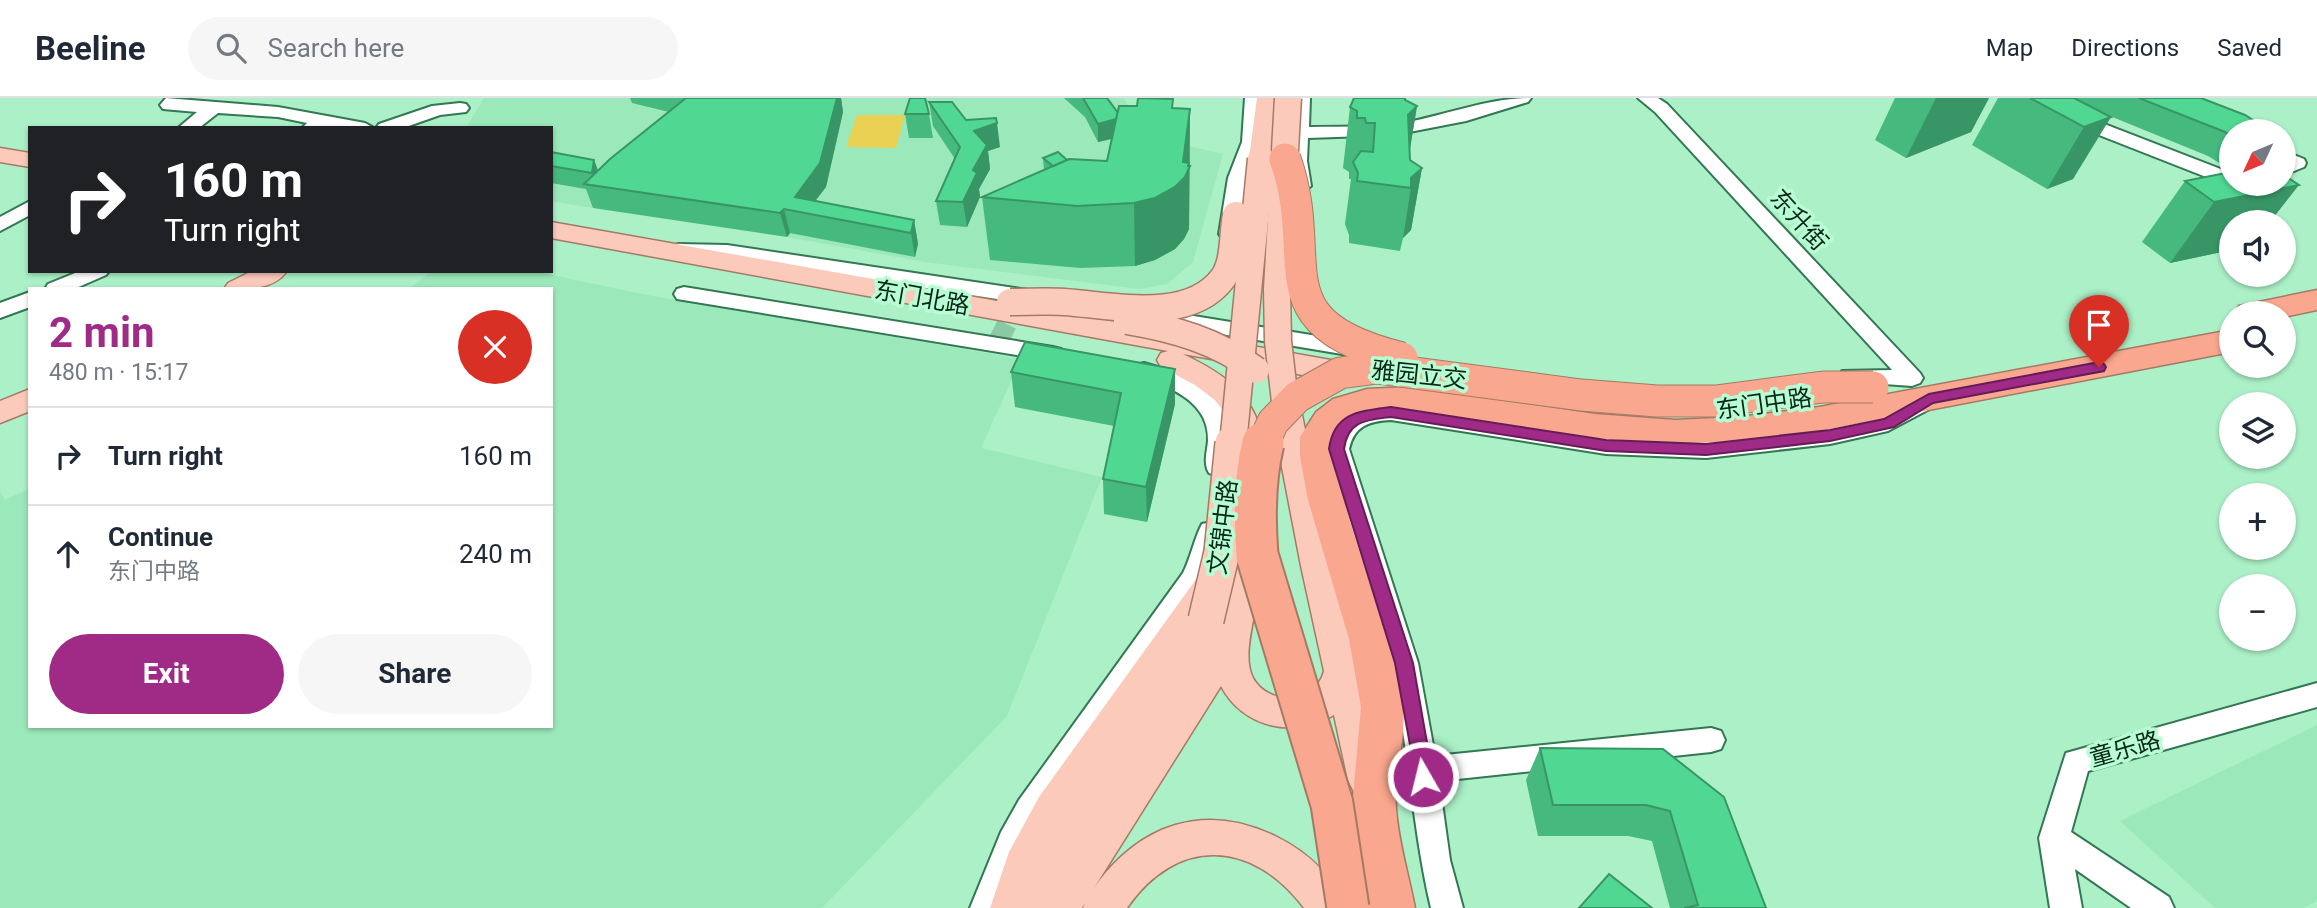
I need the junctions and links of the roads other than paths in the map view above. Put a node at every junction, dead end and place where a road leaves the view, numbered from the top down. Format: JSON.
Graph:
{"nodes":[{"id":1,"x":175,"y":98,"type":"edge"},
{"id":2,"x":1254,"y":98,"type":"edge"},
{"id":3,"x":1268,"y":98,"type":"edge"},
{"id":4,"x":1288,"y":98,"type":"edge"},
{"id":5,"x":1301,"y":98,"type":"edge"},
{"id":6,"x":1522,"y":98,"type":"edge"},
{"id":7,"x":1647,"y":98,"type":"edge"},
{"id":8,"x":2021,"y":98,"type":"edge"},
{"id":9,"x":463,"y":103,"type":"edge"},
{"id":10,"x":214,"y":108,"type":"junction"},
{"id":11,"x":316,"y":124,"type":"edge"},
{"id":12,"x":190,"y":126,"type":"edge"},
{"id":13,"x":340,"y":126,"type":"edge"},
{"id":14,"x":391,"y":126,"type":"edge"},
{"id":15,"x":449,"y":126,"type":"edge"},
{"id":16,"x":0,"y":134,"type":"edge"},
{"id":17,"x":28,"y":139,"type":"edge"},
{"id":18,"x":1282,"y":150,"type":"junction"},
{"id":19,"x":0,"y":155,"type":"edge"},
{"id":20,"x":28,"y":160,"type":"edge"},
{"id":21,"x":2219,"y":175,"type":"edge"},
{"id":22,"x":28,"y":208,"type":"edge"},
{"id":23,"x":0,"y":225,"type":"edge"},
{"id":24,"x":553,"y":230,"type":"edge"},
{"id":25,"x":660,"y":250,"type":"junction"},
{"id":26,"x":553,"y":252,"type":"edge"},
{"id":27,"x":94,"y":273,"type":"edge"},
{"id":28,"x":270,"y":273,"type":"edge"},
{"id":29,"x":290,"y":273,"type":"edge"},
{"id":30,"x":852,"y":285,"type":"junction"},
{"id":31,"x":60,"y":287,"type":"edge"},
{"id":32,"x":241,"y":287,"type":"edge"},
{"id":33,"x":262,"y":287,"type":"edge"},
{"id":34,"x":684,"y":294,"type":"dead end"},
{"id":35,"x":1016,"y":299,"type":"junction"},
{"id":36,"x":28,"y":300,"type":"edge"},
{"id":37,"x":2317,"y":300,"type":"edge"},
{"id":38,"x":2296,"y":304,"type":"edge"},
{"id":39,"x":0,"y":311,"type":"edge"},
{"id":40,"x":2219,"y":320,"type":"edge"},
{"id":41,"x":1188,"y":322,"type":"junction"},
{"id":42,"x":2317,"y":324,"type":"edge"},
{"id":43,"x":2296,"y":328,"type":"edge"},
{"id":44,"x":2219,"y":343,"type":"edge"},
{"id":45,"x":1331,"y":345,"type":"junction"},
{"id":46,"x":1072,"y":357,"type":"edge"},
{"id":47,"x":1171,"y":360,"type":"junction"},
{"id":48,"x":1121,"y":365,"type":"edge"},
{"id":49,"x":1293,"y":365,"type":"joint"},
{"id":50,"x":1248,"y":373,"type":"joint"},
{"id":51,"x":1873,"y":387,"type":"junction"},
{"id":52,"x":28,"y":388,"type":"edge"},
{"id":53,"x":1921,"y":388,"type":"junction"},
{"id":54,"x":1540,"y":389,"type":"junction"},
{"id":55,"x":1411,"y":398,"type":"junction"},
{"id":56,"x":28,"y":400,"type":"edge"},
{"id":57,"x":0,"y":402,"type":"edge"},
{"id":58,"x":1286,"y":410,"type":"junction"},
{"id":59,"x":0,"y":413,"type":"edge"},
{"id":60,"x":1248,"y":516,"type":"junction"},
{"id":61,"x":1222,"y":618,"type":"junction"},
{"id":62,"x":1342,"y":668,"type":"junction"},
{"id":63,"x":2317,"y":695,"type":"edge"},
{"id":64,"x":1711,"y":740,"type":"dead end"},
{"id":65,"x":1422,"y":770,"type":"junction"},
{"id":66,"x":1374,"y":808,"type":"junction"},
{"id":67,"x":2054,"y":838,"type":"junction"},
{"id":68,"x":1058,"y":858,"type":"junction"},
{"id":69,"x":1381,"y":904,"type":"edge"},
{"id":70,"x":986,"y":908,"type":"edge"},
{"id":71,"x":1010,"y":908,"type":"edge"},
{"id":72,"x":1032,"y":908,"type":"edge"},
{"id":73,"x":1042,"y":908,"type":"edge"},
{"id":74,"x":1060,"y":908,"type":"edge"},
{"id":75,"x":1103,"y":908,"type":"edge"},
{"id":76,"x":1326,"y":908,"type":"edge"},
{"id":77,"x":1447,"y":908,"type":"edge"},
{"id":78,"x":2066,"y":908,"type":"edge"},
{"id":79,"x":2158,"y":908,"type":"edge"}],
"edges":[{"from":1,"to":10,"type":"street"},
{"from":2,"to":41,"type":"street"},
{"from":3,"to":18,"type":"main road","name":"文锦中路"},
{"from":4,"to":18,"type":"main road","name":"文锦中路","bridge":true},
{"from":5,"to":18,"type":"street"},
{"from":6,"to":18,"type":"street"},
{"from":7,"to":53,"type":"street","name":"东升街"},
{"from":8,"to":21,"type":"street"},
{"from":9,"to":14,"type":"street"},
{"from":9,"to":15,"type":"street"},
{"from":10,"to":11,"type":"street"},
{"from":10,"to":12,"type":"street"},
{"from":11,"to":13,"type":"street"},
{"from":16,"to":17,"type":"main road"},
{"from":18,"to":35,"type":"main road","bridge":true},
{"from":18,"to":45,"type":"street"},
{"from":18,"to":54,"type":"highway","bridge":true},
{"from":18,"to":58,"type":"main road","name":"文锦中路","bridge":true},
{"from":18,"to":61,"type":"main road","name":"文锦中路","bridge":true},
{"from":19,"to":20,"type":"main road"},
{"from":22,"to":23,"type":"street"},
{"from":24,"to":25,"type":"main road","name":"东门北路"},
{"from":25,"to":30,"type":"main road","name":"东门北路"},
{"from":25,"to":35,"type":"street"},
{"from":26,"to":47,"type":"main road","name":"东门北路"},
{"from":27,"to":31,"type":"street"},
{"from":28,"to":32,"type":"main road"},
{"from":29,"to":33,"type":"main road"},
{"from":30,"to":35,"type":"main road"},
{"from":30,"to":49,"type":"main road","name":"东门北路"},
{"from":34,"to":46,"type":"street"},
{"from":35,"to":41,"type":"street"},
{"from":35,"to":58,"type":"main road","bridge":true},
{"from":36,"to":39,"type":"street"},
{"from":37,"to":38,"type":"highway"},
{"from":40,"to":53,"type":"highway","name":"东门中路"},
{"from":41,"to":45,"type":"street"},
{"from":42,"to":43,"type":"highway"},
{"from":44,"to":53,"type":"highway","name":"东门中路"},
{"from":45,"to":53,"type":"street"},
{"from":47,"to":50,"type":"main road","name":"东门北路"},
{"from":47,"to":60,"type":"main road"},
{"from":48,"to":70,"type":"street"},
{"from":49,"to":51,"type":"main road","name":"东门中路"},
{"from":50,"to":55,"type":"main road","name":"东门中路"},
{"from":51,"to":53,"type":"highway","name":"东门中路"},
{"from":51,"to":54,"type":"highway","name":"雅园立交","bridge":true},
{"from":52,"to":57,"type":"main road"},
{"from":53,"to":55,"type":"highway","name":"东门中路"},
{"from":53,"to":65,"type":"street"},
{"from":54,"to":60,"type":"highway","name":"雅园立交","bridge":true},
{"from":55,"to":66,"type":"highway","name":"雅园立交"},
{"from":56,"to":59,"type":"main road"},
{"from":58,"to":62,"type":"main road","name":"文锦中路"},
{"from":60,"to":61,"type":"main road","bridge":true},
{"from":60,"to":69,"type":"highway","name":"雅园立交","bridge":true},
{"from":60,"to":71,"type":"main road"},
{"from":61,"to":62,"type":"main road"},
{"from":61,"to":68,"type":"main road","name":"文锦中路"},
{"from":61,"to":74,"type":"main road"},
{"from":62,"to":66,"type":"main road","name":"文锦中路"},
{"from":63,"to":67,"type":"street","name":"童乐路"},
{"from":64,"to":65,"type":"street"},
{"from":65,"to":77,"type":"street"},
{"from":66,"to":69,"type":"highway","name":"文锦中路"},
{"from":67,"to":78,"type":"street","name":"童乐路"},
{"from":67,"to":79,"type":"street"},
{"from":68,"to":72,"type":"main road","name":"文锦中路"},
{"from":68,"to":73,"type":"main road"},
{"from":75,"to":76,"type":"main road"}]}
